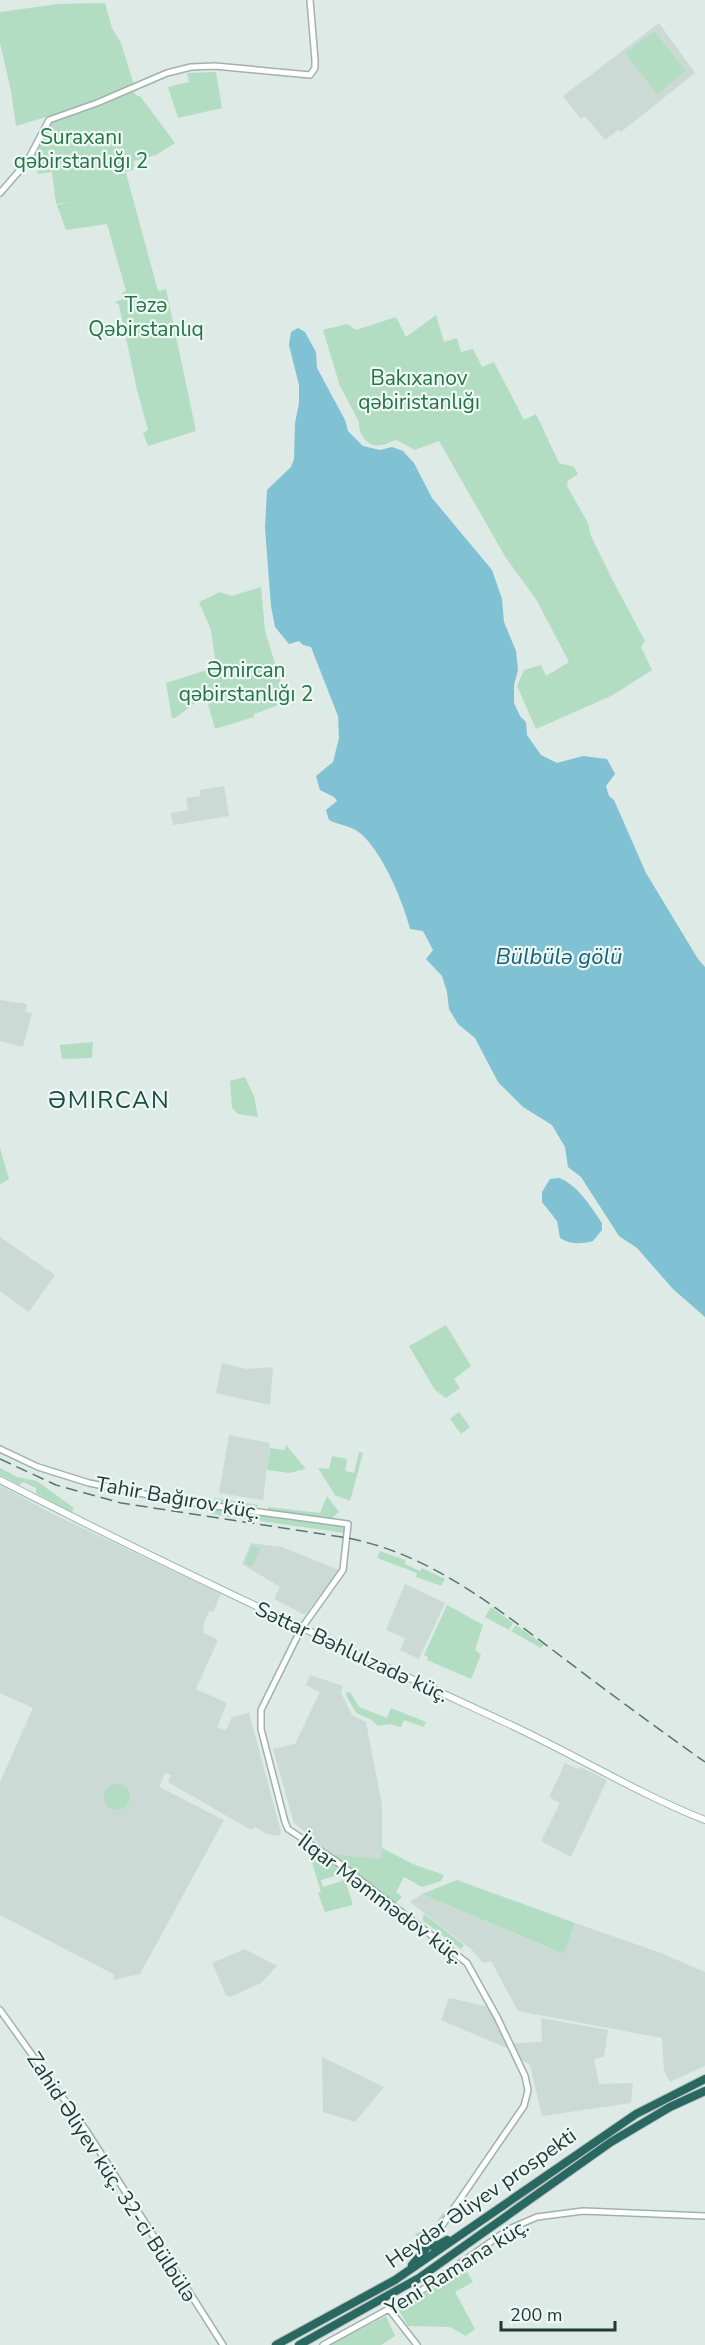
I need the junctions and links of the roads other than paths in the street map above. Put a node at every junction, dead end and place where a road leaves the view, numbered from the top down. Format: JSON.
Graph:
{"nodes":[{"id":1,"x":310,"y":0,"type":"edge"},
{"id":2,"x":0,"y":193,"type":"edge"},
{"id":3,"x":0,"y":1449,"type":"edge"},
{"id":4,"x":0,"y":1480,"type":"edge"},
{"id":5,"x":348,"y":1538,"type":"joint"},
{"id":6,"x":301,"y":1629,"type":"junction"},
{"id":7,"x":705,"y":1820,"type":"edge"},
{"id":8,"x":0,"y":2010,"type":"edge"},
{"id":9,"x":705,"y":2079,"type":"edge"},
{"id":10,"x":705,"y":2091,"type":"edge"},
{"id":11,"x":705,"y":2216,"type":"edge"},
{"id":12,"x":479,"y":2222,"type":"junction"},
{"id":13,"x":428,"y":2246,"type":"junction"},
{"id":14,"x":395,"y":2280,"type":"junction"},
{"id":15,"x":389,"y":2309,"type":"junction"},
{"id":16,"x":223,"y":2345,"type":"edge"},
{"id":17,"x":276,"y":2345,"type":"edge"},
{"id":18,"x":299,"y":2345,"type":"edge"},
{"id":19,"x":323,"y":2345,"type":"edge"},
{"id":20,"x":417,"y":2345,"type":"edge"}],
"edges":[{"from":1,"to":2,"type":"street"},
{"from":3,"to":5,"type":"street","name":"Tahir Bağırov küç."},
{"from":4,"to":6,"type":"main road","name":"Səttar Bəhlulzadə küç."},
{"from":5,"to":6,"type":"street","name":"İlqar Məmmədov küç."},
{"from":6,"to":7,"type":"main road","name":"Səttar Bəhlulzadə küç."},
{"from":6,"to":13,"type":"street","name":"İlqar Məmmədov küç."},
{"from":8,"to":16,"type":"street","name":"Zahid Əliyev küç. 32-ci Bülbülə"},
{"from":9,"to":12,"type":"highway","name":"Heydər Əliyev prospekti"},
{"from":10,"to":18,"type":"highway","name":"Heydər Əliyev prospekti"},
{"from":11,"to":15,"type":"street","name":"Yeni Ramana küç."},
{"from":12,"to":13,"type":"highway"},
{"from":12,"to":14,"type":"highway","name":"Heydər Əliyev prospekti"},
{"from":13,"to":14,"type":"highway"},
{"from":14,"to":17,"type":"highway","name":"Heydər Əliyev prospekti"},
{"from":15,"to":19,"type":"street","name":"Yeni Ramana küç."},
{"from":15,"to":20,"type":"street"}]}
